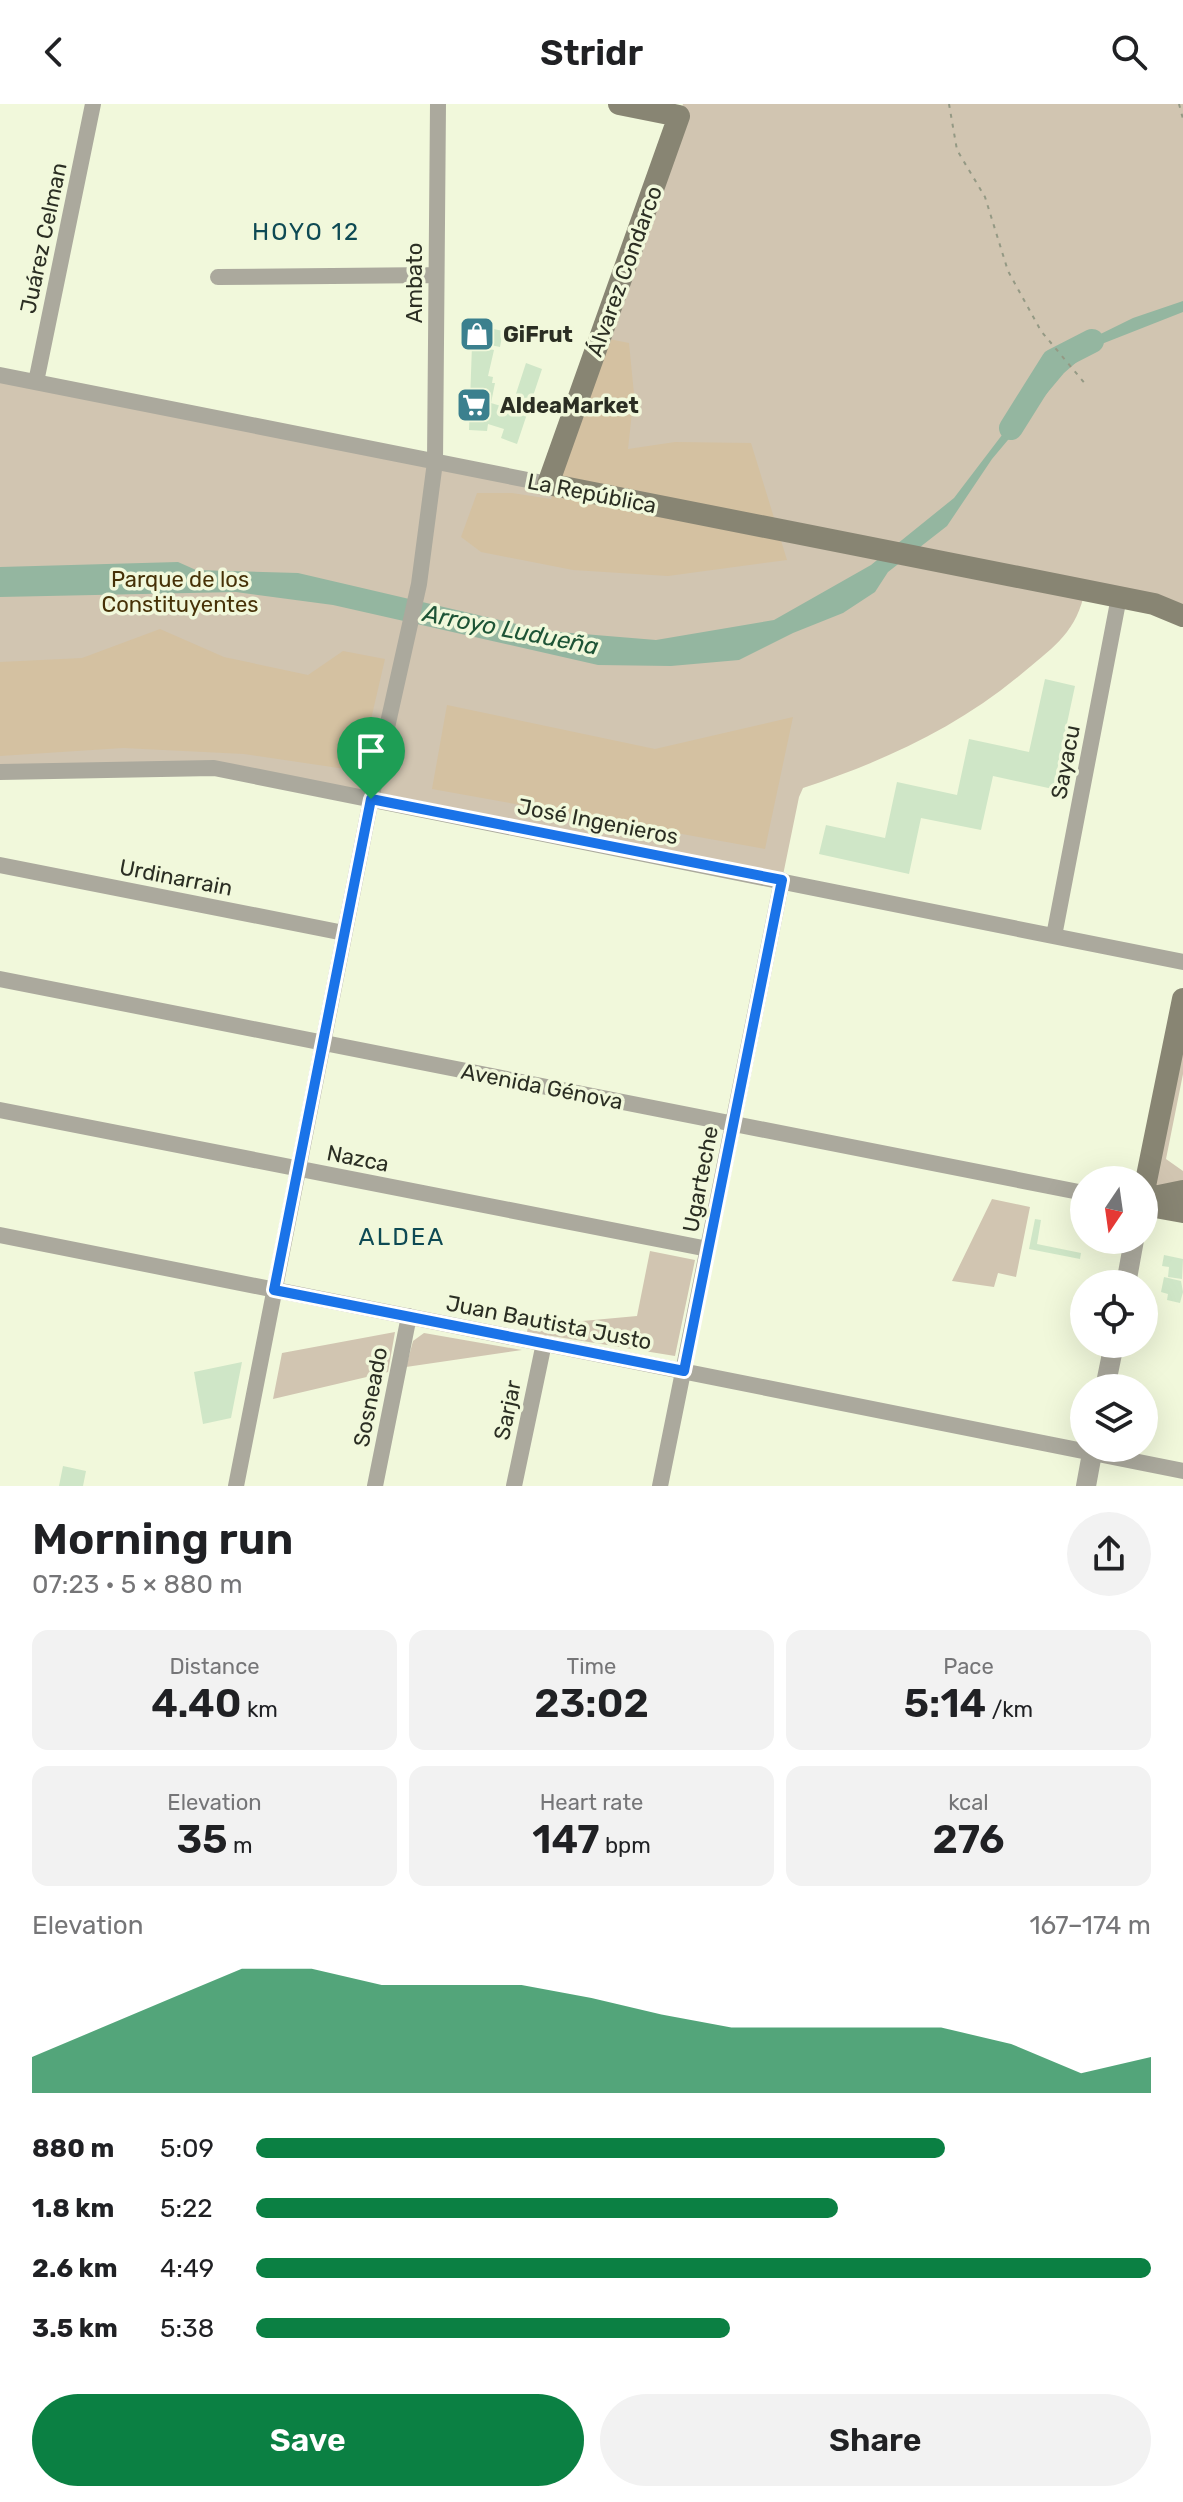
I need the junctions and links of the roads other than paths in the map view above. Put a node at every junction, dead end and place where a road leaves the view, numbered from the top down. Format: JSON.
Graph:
{"nodes":[{"id":1,"x":93,"y":104,"type":"edge"},
{"id":2,"x":438,"y":104,"type":"edge"},
{"id":3,"x":619,"y":104,"type":"edge"},
{"id":4,"x":681,"y":110,"type":"edge"},
{"id":5,"x":436,"y":275,"type":"junction"},
{"id":6,"x":218,"y":277,"type":"dead end"},
{"id":7,"x":0,"y":375,"type":"edge"},
{"id":8,"x":36,"y":382,"type":"junction"},
{"id":9,"x":435,"y":462,"type":"junction"},
{"id":10,"x":548,"y":484,"type":"junction"},
{"id":11,"x":1119,"y":597,"type":"junction"},
{"id":12,"x":1183,"y":616,"type":"edge"},
{"id":13,"x":0,"y":772,"type":"edge"},
{"id":14,"x":371,"y":799,"type":"junction"},
{"id":15,"x":0,"y":865,"type":"edge"},
{"id":16,"x":782,"y":880,"type":"junction"},
{"id":17,"x":344,"y":933,"type":"junction"},
{"id":18,"x":1054,"y":936,"type":"junction"},
{"id":19,"x":1183,"y":962,"type":"edge"},
{"id":20,"x":0,"y":979,"type":"edge"},
{"id":21,"x":1183,"y":999,"type":"edge"},
{"id":22,"x":323,"y":1042,"type":"junction"},
{"id":23,"x":0,"y":1110,"type":"edge"},
{"id":24,"x":733,"y":1123,"type":"junction"},
{"id":25,"x":1149,"y":1166,"type":"edge"},
{"id":26,"x":298,"y":1169,"type":"junction"},
{"id":27,"x":1070,"y":1190,"type":"edge"},
{"id":28,"x":1183,"y":1191,"type":"edge"},
{"id":29,"x":1158,"y":1198,"type":"edge"},
{"id":30,"x":1158,"y":1206,"type":"edge"},
{"id":31,"x":1183,"y":1212,"type":"edge"},
{"id":32,"x":0,"y":1235,"type":"edge"},
{"id":33,"x":708,"y":1249,"type":"junction"},
{"id":34,"x":274,"y":1290,"type":"junction"},
{"id":35,"x":409,"y":1316,"type":"junction"},
{"id":36,"x":544,"y":1343,"type":"junction"},
{"id":37,"x":684,"y":1371,"type":"junction"},
{"id":38,"x":1070,"y":1446,"type":"edge"},
{"id":39,"x":1091,"y":1462,"type":"edge"},
{"id":40,"x":1144,"y":1462,"type":"edge"},
{"id":41,"x":1183,"y":1471,"type":"edge"},
{"id":42,"x":236,"y":1486,"type":"edge"},
{"id":43,"x":375,"y":1486,"type":"edge"},
{"id":44,"x":514,"y":1486,"type":"edge"},
{"id":45,"x":660,"y":1486,"type":"edge"},
{"id":46,"x":1086,"y":1486,"type":"edge"}],
"edges":[{"from":1,"to":8,"type":"street","name":"Juárez Celman"},
{"from":2,"to":5,"type":"street","name":"Ambato"},
{"from":3,"to":4,"type":"main road"},
{"from":4,"to":10,"type":"main road","name":"Álvarez Condarco"},
{"from":5,"to":6,"type":"street"},
{"from":5,"to":9,"type":"street","name":"Ambato"},
{"from":7,"to":8,"type":"street","name":"La República"},
{"from":8,"to":9,"type":"street","name":"La República"},
{"from":9,"to":10,"type":"street","name":"La República"},
{"from":9,"to":14,"type":"street"},
{"from":10,"to":11,"type":"main road","name":"La República"},
{"from":11,"to":12,"type":"main road","name":"La República"},
{"from":11,"to":18,"type":"street","name":"Sayacu"},
{"from":13,"to":14,"type":"street","name":"José Ingenieros"},
{"from":14,"to":16,"type":"street","name":"José Ingenieros"},
{"from":14,"to":17,"type":"street"},
{"from":15,"to":17,"type":"street","name":"Urdinarrain"},
{"from":16,"to":18,"type":"street","name":"José Ingenieros"},
{"from":16,"to":24,"type":"street","name":"Ugarteche"},
{"from":17,"to":22,"type":"street"},
{"from":18,"to":19,"type":"street","name":"José Ingenieros"},
{"from":20,"to":22,"type":"street","name":"Avenida Génova"},
{"from":21,"to":25,"type":"main road"},
{"from":22,"to":24,"type":"street","name":"Avenida Génova"},
{"from":22,"to":26,"type":"street"},
{"from":23,"to":26,"type":"street","name":"Nazca"},
{"from":24,"to":27,"type":"street","name":"Avenida Génova"},
{"from":24,"to":33,"type":"street","name":"Ugarteche"},
{"from":26,"to":33,"type":"street","name":"Nazca"},
{"from":26,"to":34,"type":"street"},
{"from":28,"to":29,"type":"main road"},
{"from":30,"to":31,"type":"main road"},
{"from":32,"to":34,"type":"street","name":"Juan Bautista Justo"},
{"from":33,"to":37,"type":"street","name":"Ugarteche"},
{"from":34,"to":35,"type":"street","name":"Juan Bautista Justo"},
{"from":34,"to":42,"type":"street"},
{"from":35,"to":36,"type":"street","name":"Juan Bautista Justo"},
{"from":35,"to":43,"type":"street","name":"Sosneado"},
{"from":36,"to":37,"type":"street","name":"Juan Bautista Justo"},
{"from":36,"to":44,"type":"street","name":"Sarjar"},
{"from":37,"to":38,"type":"street","name":"Juan Bautista Justo"},
{"from":37,"to":45,"type":"street","name":"Ugarteche"},
{"from":39,"to":46,"type":"street"},
{"from":40,"to":41,"type":"street","name":"Juan Bautista Justo"}]}
